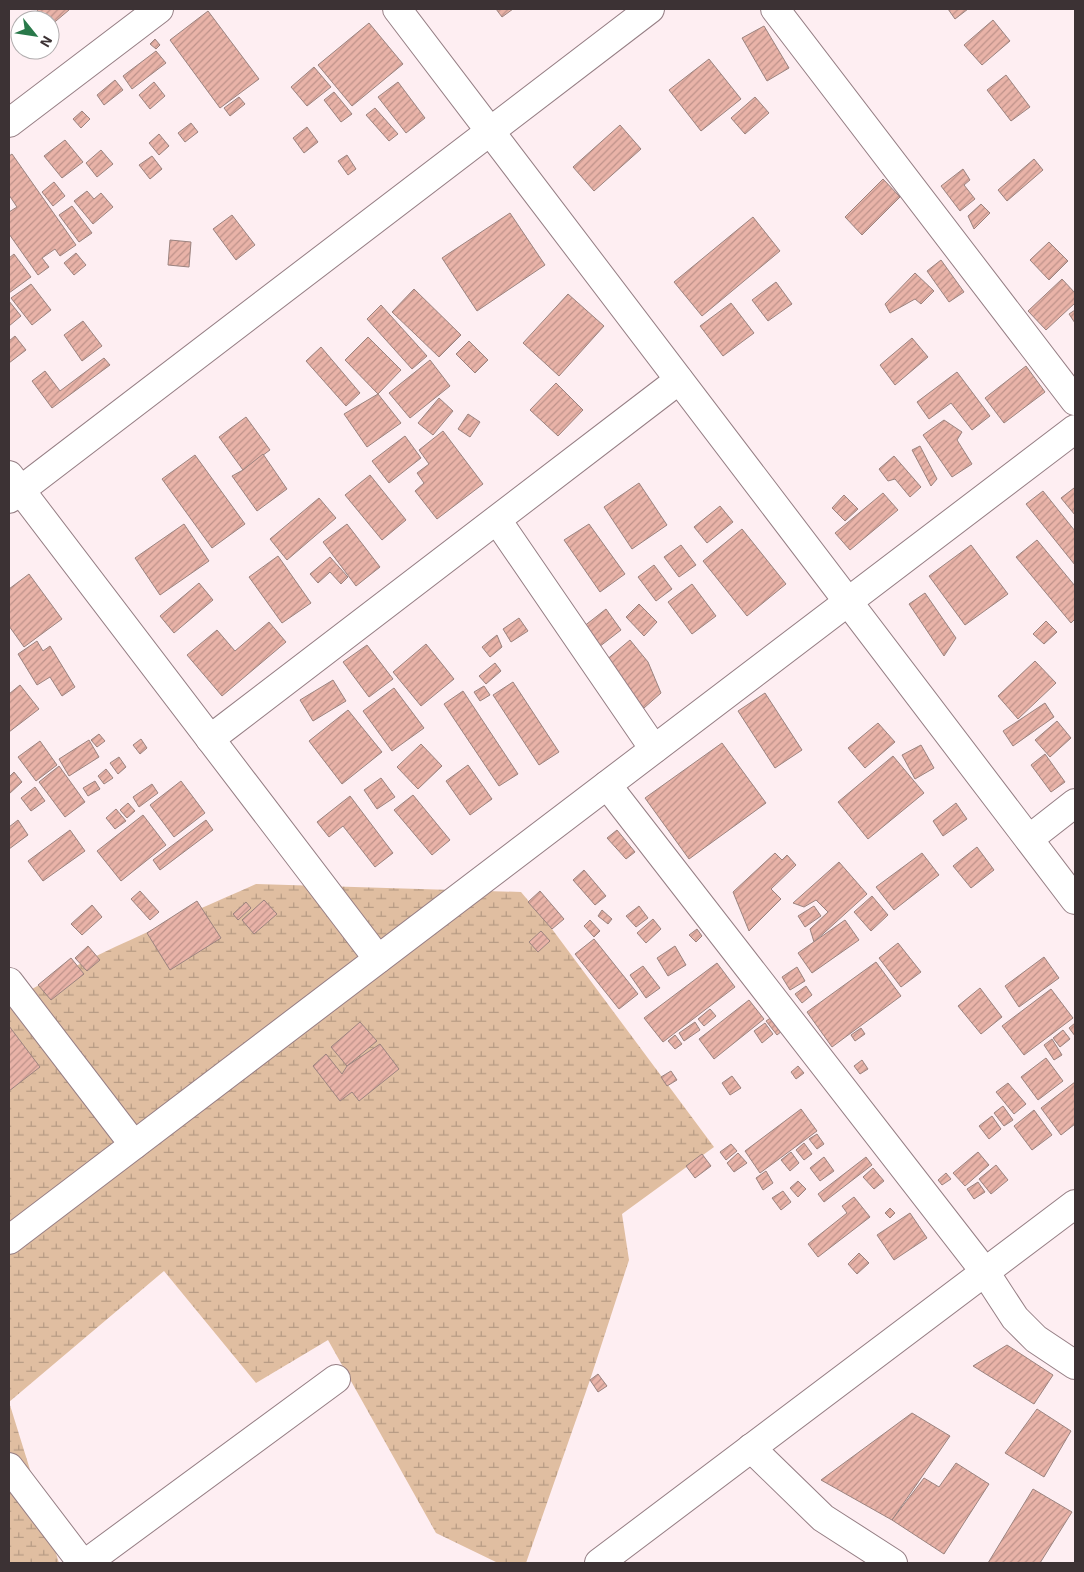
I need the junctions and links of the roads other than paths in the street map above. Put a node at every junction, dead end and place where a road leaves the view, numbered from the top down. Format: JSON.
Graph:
{"nodes":[{"id":1,"x":158,"y":9,"type":"edge"},
{"id":2,"x":397,"y":9,"type":"edge"},
{"id":3,"x":650,"y":9,"type":"edge"},
{"id":4,"x":775,"y":9,"type":"edge"},
{"id":5,"x":9,"y":123,"type":"edge"},
{"id":6,"x":490,"y":131,"type":"junction"},
{"id":7,"x":679,"y":380,"type":"junction"},
{"id":8,"x":1075,"y":401,"type":"edge"},
{"id":9,"x":1075,"y":429,"type":"edge"},
{"id":10,"x":13,"y":488,"type":"edge"},
{"id":11,"x":497,"y":520,"type":"junction"},
{"id":12,"x":848,"y":602,"type":"junction"},
{"id":13,"x":210,"y":739,"type":"junction"},
{"id":14,"x":654,"y":749,"type":"junction"},
{"id":15,"x":607,"y":785,"type":"junction"},
{"id":16,"x":1075,"y":803,"type":"edge"},
{"id":17,"x":1029,"y":839,"type":"junction"},
{"id":18,"x":1075,"y":900,"type":"edge"},
{"id":19,"x":378,"y":960,"type":"junction"},
{"id":20,"x":9,"y":982,"type":"edge"},
{"id":21,"x":134,"y":1145,"type":"junction"},
{"id":22,"x":1075,"y":1204,"type":"edge"},
{"id":23,"x":9,"y":1240,"type":"edge"},
{"id":24,"x":984,"y":1272,"type":"junction"},
{"id":25,"x":1075,"y":1365,"type":"edge"},
{"id":26,"x":336,"y":1379,"type":"dead end"},
{"id":27,"x":751,"y":1448,"type":"junction"},
{"id":28,"x":9,"y":1467,"type":"edge"},
{"id":29,"x":82,"y":1563,"type":"edge"},
{"id":30,"x":86,"y":1563,"type":"edge"},
{"id":31,"x":599,"y":1563,"type":"edge"},
{"id":32,"x":893,"y":1563,"type":"edge"}],
"edges":[{"from":1,"to":5,"type":"street"},
{"from":2,"to":6,"type":"street"},
{"from":3,"to":6,"type":"street"},
{"from":4,"to":8,"type":"street"},
{"from":6,"to":7,"type":"street"},
{"from":6,"to":10,"type":"street"},
{"from":7,"to":11,"type":"street"},
{"from":7,"to":12,"type":"street"},
{"from":9,"to":12,"type":"street"},
{"from":10,"to":13,"type":"street"},
{"from":11,"to":13,"type":"street"},
{"from":11,"to":14,"type":"street"},
{"from":12,"to":14,"type":"street"},
{"from":12,"to":17,"type":"street"},
{"from":13,"to":19,"type":"street"},
{"from":14,"to":15,"type":"street"},
{"from":15,"to":19,"type":"street"},
{"from":15,"to":24,"type":"street"},
{"from":16,"to":17,"type":"street"},
{"from":17,"to":18,"type":"street"},
{"from":19,"to":21,"type":"street"},
{"from":20,"to":21,"type":"street"},
{"from":21,"to":23,"type":"street"},
{"from":22,"to":24,"type":"street"},
{"from":24,"to":25,"type":"street"},
{"from":24,"to":27,"type":"street"},
{"from":26,"to":30,"type":"street"},
{"from":27,"to":31,"type":"street"},
{"from":27,"to":32,"type":"street"},
{"from":28,"to":29,"type":"street"}]}
